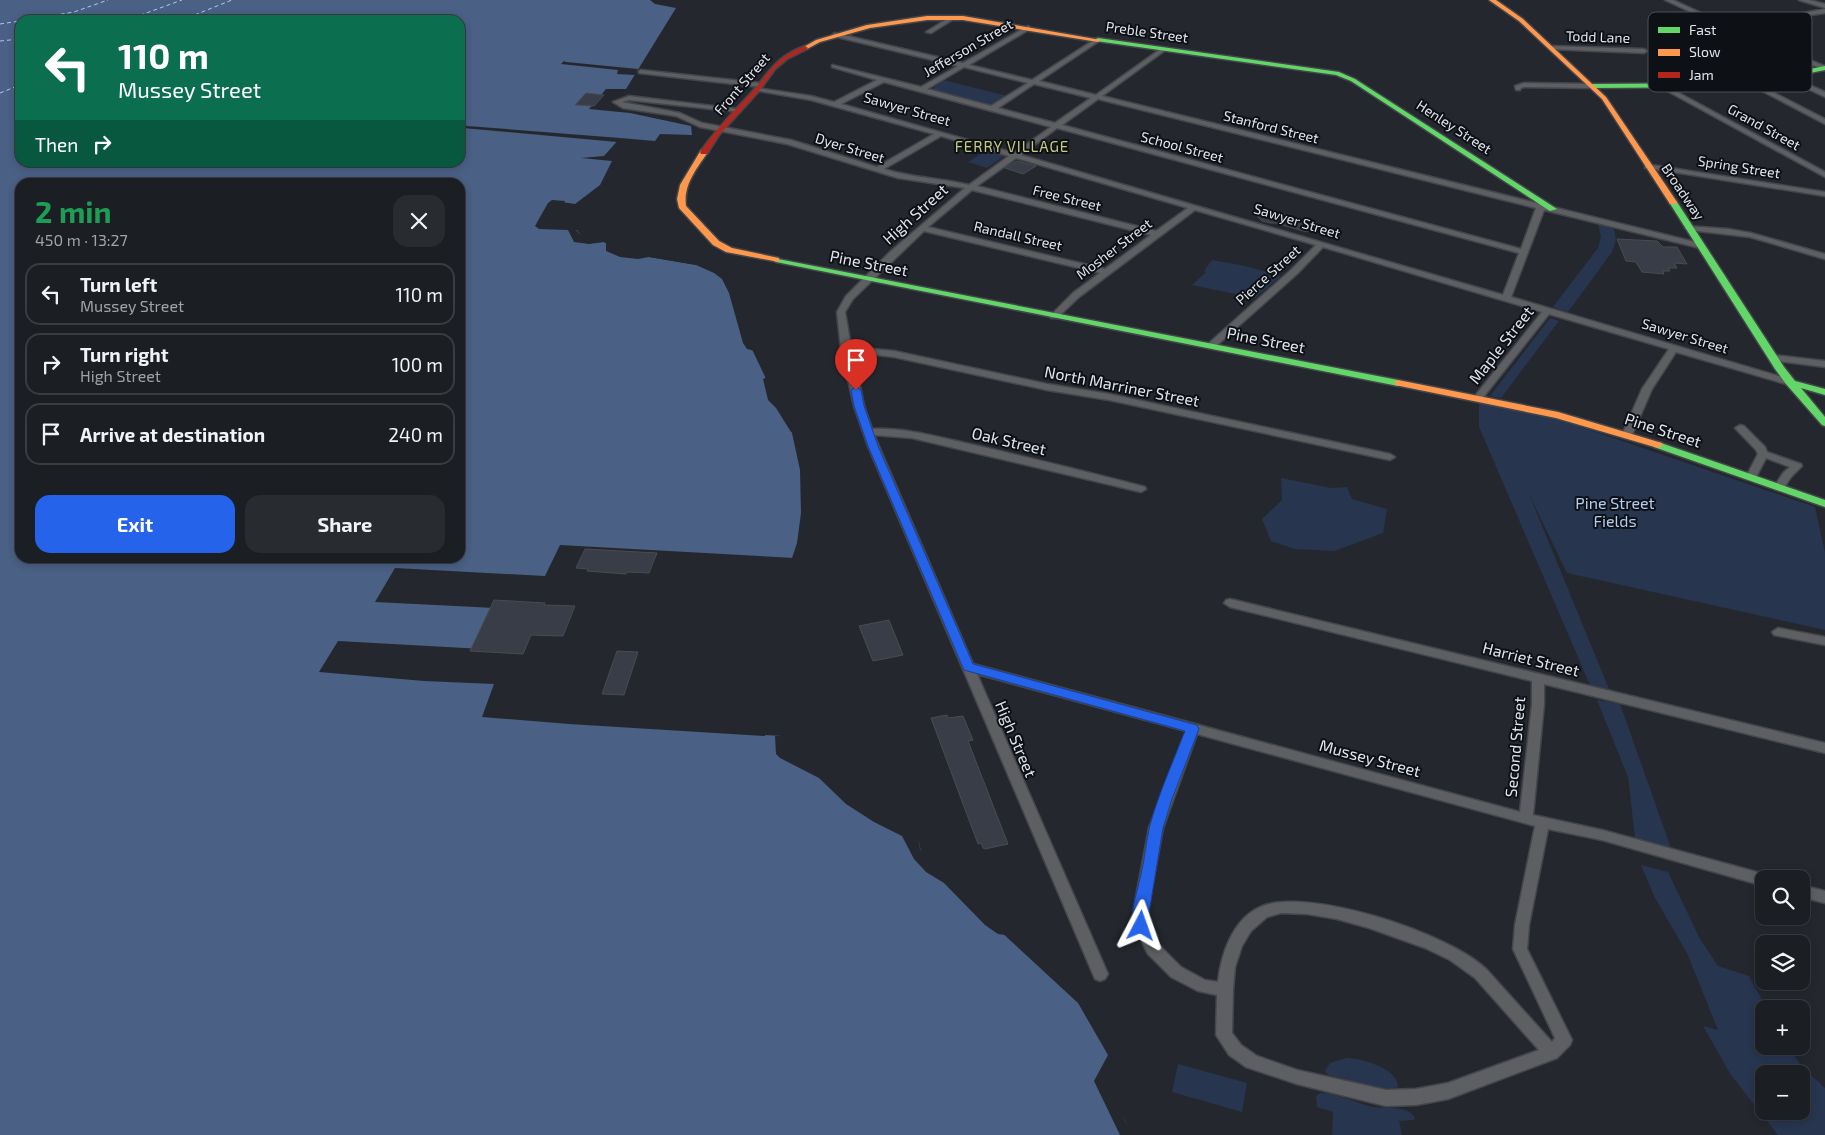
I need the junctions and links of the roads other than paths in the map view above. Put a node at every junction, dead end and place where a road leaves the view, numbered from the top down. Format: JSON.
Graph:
{"nodes":[{"id":1,"x":1492,"y":0,"type":"edge"},
{"id":2,"x":1668,"y":0,"type":"edge"},
{"id":3,"x":1802,"y":0,"type":"edge"},
{"id":4,"x":1825,"y":5,"type":"edge"},
{"id":5,"x":1694,"y":12,"type":"edge"},
{"id":6,"x":1825,"y":12,"type":"edge"},
{"id":7,"x":1812,"y":14,"type":"edge"},
{"id":8,"x":954,"y":17,"type":"junction"},
{"id":9,"x":1028,"y":28,"type":"junction"},
{"id":10,"x":928,"y":32,"type":"dead end"},
{"id":11,"x":835,"y":35,"type":"junction"},
{"id":12,"x":1097,"y":40,"type":"junction"},
{"id":13,"x":1551,"y":48,"type":"junction"},
{"id":14,"x":1162,"y":50,"type":"junction"},
{"id":15,"x":1644,"y":51,"type":"dead end"},
{"id":16,"x":1812,"y":63,"type":"edge"},
{"id":17,"x":834,"y":66,"type":"dead end"},
{"id":18,"x":964,"y":66,"type":"junction"},
{"id":19,"x":1825,"y":68,"type":"edge"},
{"id":20,"x":1812,"y":71,"type":"edge"},
{"id":21,"x":640,"y":72,"type":"dead end"},
{"id":22,"x":1337,"y":73,"type":"joint"},
{"id":23,"x":882,"y":80,"type":"junction"},
{"id":24,"x":1033,"y":82,"type":"junction"},
{"id":25,"x":1592,"y":86,"type":"junction"},
{"id":26,"x":759,"y":87,"type":"junction"},
{"id":27,"x":1648,"y":87,"type":"edge"},
{"id":28,"x":1518,"y":89,"type":"dead end"},
{"id":29,"x":1812,"y":89,"type":"edge"},
{"id":30,"x":921,"y":90,"type":"junction"},
{"id":31,"x":1673,"y":92,"type":"edge"},
{"id":32,"x":1768,"y":92,"type":"edge"},
{"id":33,"x":1825,"y":95,"type":"edge"},
{"id":34,"x":1097,"y":97,"type":"junction"},
{"id":35,"x":836,"y":104,"type":"junction"},
{"id":36,"x":992,"y":109,"type":"junction"},
{"id":37,"x":738,"y":111,"type":"junction"},
{"id":38,"x":1825,"y":122,"type":"edge"},
{"id":39,"x":1056,"y":126,"type":"junction"},
{"id":40,"x":722,"y":128,"type":"junction"},
{"id":41,"x":940,"y":134,"type":"junction"},
{"id":42,"x":1016,"y":155,"type":"junction"},
{"id":43,"x":1648,"y":166,"type":"junction"},
{"id":44,"x":878,"y":170,"type":"junction"},
{"id":45,"x":1825,"y":175,"type":"edge"},
{"id":46,"x":970,"y":187,"type":"junction"},
{"id":47,"x":1825,"y":194,"type":"edge"},
{"id":48,"x":1541,"y":206,"type":"junction"},
{"id":49,"x":1194,"y":207,"type":"junction"},
{"id":50,"x":1553,"y":209,"type":"junction"},
{"id":51,"x":701,"y":226,"type":"joint"},
{"id":52,"x":922,"y":228,"type":"junction"},
{"id":53,"x":1690,"y":228,"type":"junction"},
{"id":54,"x":1157,"y":234,"type":"junction"},
{"id":55,"x":1321,"y":245,"type":"junction"},
{"id":56,"x":1700,"y":246,"type":"junction"},
{"id":57,"x":1524,"y":252,"type":"junction"},
{"id":58,"x":1825,"y":257,"type":"edge"},
{"id":59,"x":1107,"y":272,"type":"junction"},
{"id":60,"x":866,"y":280,"type":"junction"},
{"id":61,"x":1506,"y":299,"type":"junction"},
{"id":62,"x":1547,"y":311,"type":"junction"},
{"id":63,"x":1054,"y":316,"type":"junction"},
{"id":64,"x":1211,"y":346,"type":"junction"},
{"id":65,"x":1674,"y":348,"type":"junction"},
{"id":66,"x":846,"y":349,"type":"junction"},
{"id":67,"x":1773,"y":358,"type":"junction"},
{"id":68,"x":1825,"y":364,"type":"edge"},
{"id":69,"x":1790,"y":382,"type":"junction"},
{"id":70,"x":1825,"y":392,"type":"edge"},
{"id":71,"x":1478,"y":398,"type":"junction"},
{"id":72,"x":1825,"y":423,"type":"edge"},
{"id":73,"x":1740,"y":428,"type":"dead end"},
{"id":74,"x":868,"y":432,"type":"junction"},
{"id":75,"x":1627,"y":435,"type":"junction"},
{"id":76,"x":1763,"y":454,"type":"junction"},
{"id":77,"x":1390,"y":457,"type":"dead end"},
{"id":78,"x":1751,"y":477,"type":"junction"},
{"id":79,"x":1779,"y":487,"type":"junction"},
{"id":80,"x":1141,"y":489,"type":"dead end"},
{"id":81,"x":1825,"y":504,"type":"edge"},
{"id":82,"x":1230,"y":603,"type":"dead end"},
{"id":83,"x":1778,"y":632,"type":"dead end"},
{"id":84,"x":1825,"y":641,"type":"edge"},
{"id":85,"x":968,"y":667,"type":"junction"},
{"id":86,"x":1538,"y":679,"type":"junction"},
{"id":87,"x":1193,"y":729,"type":"junction"},
{"id":88,"x":1825,"y":748,"type":"edge"},
{"id":89,"x":1526,"y":818,"type":"junction"},
{"id":90,"x":1542,"y":823,"type":"junction"},
{"id":91,"x":1755,"y":878,"type":"edge"},
{"id":92,"x":1810,"y":893,"type":"edge"},
{"id":93,"x":1825,"y":897,"type":"edge"},
{"id":94,"x":1100,"y":974,"type":"dead end"},
{"id":95,"x":1225,"y":990,"type":"junction"},
{"id":96,"x":1551,"y":1053,"type":"junction"}],
"edges":[{"from":1,"to":13,"type":"street","name":"Broadway"},
{"from":2,"to":5,"type":"street"},
{"from":3,"to":4,"type":"street"},
{"from":6,"to":7,"type":"street"},
{"from":8,"to":9,"type":"street","name":"Preble Street"},
{"from":8,"to":10,"type":"street"},
{"from":8,"to":11,"type":"street","name":"Front Street"},
{"from":9,"to":12,"type":"street","name":"Preble Street"},
{"from":9,"to":18,"type":"street","name":"Jefferson Street"},
{"from":11,"to":18,"type":"street","name":"Stanford Street"},
{"from":11,"to":26,"type":"street","name":"Front Street"},
{"from":12,"to":14,"type":"street","name":"Preble Street"},
{"from":12,"to":24,"type":"street"},
{"from":13,"to":15,"type":"street","name":"Todd Lane"},
{"from":13,"to":25,"type":"street","name":"Broadway"},
{"from":14,"to":22,"type":"street","name":"Preble Street"},
{"from":14,"to":34,"type":"street","name":"High Street"},
{"from":16,"to":19,"type":"street"},
{"from":17,"to":23,"type":"street","name":"School Street"},
{"from":18,"to":24,"type":"street","name":"Stanford Street"},
{"from":18,"to":30,"type":"street","name":"Jefferson Street"},
{"from":19,"to":20,"type":"street"},
{"from":21,"to":26,"type":"street","name":"Sawyer Street"},
{"from":22,"to":50,"type":"street","name":"Henley Street"},
{"from":23,"to":30,"type":"street","name":"School Street"},
{"from":23,"to":35,"type":"street"},
{"from":24,"to":34,"type":"street","name":"Stanford Street"},
{"from":24,"to":36,"type":"street"},
{"from":25,"to":27,"type":"street"},
{"from":25,"to":28,"type":"street"},
{"from":25,"to":43,"type":"street","name":"Broadway"},
{"from":26,"to":35,"type":"street","name":"Sawyer Street"},
{"from":26,"to":37,"type":"street","name":"Front Street"},
{"from":29,"to":33,"type":"street"},
{"from":30,"to":36,"type":"street","name":"School Street"},
{"from":31,"to":45,"type":"street","name":"Grand Street"},
{"from":32,"to":38,"type":"street"},
{"from":34,"to":39,"type":"street","name":"High Street"},
{"from":34,"to":48,"type":"street","name":"Stanford Street"},
{"from":35,"to":41,"type":"street","name":"Sawyer Street"},
{"from":36,"to":39,"type":"street","name":"School Street"},
{"from":37,"to":40,"type":"street","name":"Front Street"},
{"from":37,"to":40,"type":"street","name":"Dyer Street"},
{"from":39,"to":42,"type":"street","name":"High Street"},
{"from":39,"to":57,"type":"street","name":"School Street"},
{"from":40,"to":44,"type":"street","name":"Dyer Street"},
{"from":40,"to":51,"type":"street","name":"Front Street"},
{"from":41,"to":42,"type":"street","name":"Sawyer Street"},
{"from":41,"to":44,"type":"street"},
{"from":42,"to":46,"type":"street","name":"High Street"},
{"from":42,"to":49,"type":"street","name":"Sawyer Street"},
{"from":43,"to":47,"type":"street","name":"Spring Street"},
{"from":43,"to":53,"type":"street","name":"Broadway"},
{"from":44,"to":46,"type":"street","name":"Dyer Street"},
{"from":46,"to":52,"type":"street","name":"High Street"},
{"from":46,"to":54,"type":"street","name":"Free Street"},
{"from":48,"to":50,"type":"street","name":"Stanford Street"},
{"from":48,"to":57,"type":"street"},
{"from":49,"to":54,"type":"street","name":"Mosher Street"},
{"from":49,"to":55,"type":"street","name":"Sawyer Street"},
{"from":50,"to":56,"type":"street","name":"Stanford Street"},
{"from":51,"to":60,"type":"street","name":"Pine Street"},
{"from":52,"to":59,"type":"street","name":"Randall Street"},
{"from":52,"to":60,"type":"street","name":"High Street"},
{"from":53,"to":56,"type":"street","name":"Broadway"},
{"from":53,"to":58,"type":"street"},
{"from":54,"to":59,"type":"street","name":"Mosher Street"},
{"from":55,"to":61,"type":"street","name":"Sawyer Street"},
{"from":55,"to":64,"type":"street","name":"Pierce Street"},
{"from":56,"to":67,"type":"street","name":"Broadway"},
{"from":57,"to":61,"type":"street"},
{"from":59,"to":63,"type":"street","name":"Mosher Street"},
{"from":60,"to":63,"type":"street","name":"Pine Street"},
{"from":60,"to":66,"type":"street","name":"High Street"},
{"from":61,"to":62,"type":"street","name":"Sawyer Street"},
{"from":62,"to":65,"type":"street","name":"Sawyer Street"},
{"from":62,"to":71,"type":"street","name":"Maple Street"},
{"from":63,"to":64,"type":"street","name":"Pine Street"},
{"from":64,"to":71,"type":"street","name":"Pine Street"},
{"from":65,"to":69,"type":"street","name":"Sawyer Street"},
{"from":65,"to":75,"type":"street"},
{"from":66,"to":74,"type":"street","name":"High Street"},
{"from":66,"to":77,"type":"street","name":"North Marriner Street"},
{"from":67,"to":68,"type":"street"},
{"from":67,"to":69,"type":"street","name":"Broadway"},
{"from":69,"to":70,"type":"street","name":"Sawyer Street"},
{"from":69,"to":72,"type":"street","name":"Broadway"},
{"from":71,"to":75,"type":"street","name":"Pine Street"},
{"from":73,"to":76,"type":"street"},
{"from":74,"to":80,"type":"street","name":"Oak Street"},
{"from":74,"to":85,"type":"street","name":"High Street"},
{"from":75,"to":78,"type":"street","name":"Pine Street"},
{"from":76,"to":78,"type":"street"},
{"from":76,"to":79,"type":"street"},
{"from":78,"to":79,"type":"street","name":"Pine Street"},
{"from":79,"to":81,"type":"street","name":"Pine Street"},
{"from":82,"to":86,"type":"street","name":"Harriet Street"},
{"from":83,"to":84,"type":"street"},
{"from":85,"to":87,"type":"street","name":"Mussey Street"},
{"from":85,"to":94,"type":"street","name":"High Street"},
{"from":86,"to":88,"type":"street","name":"Harriet Street"},
{"from":86,"to":89,"type":"street","name":"Second Street"},
{"from":87,"to":89,"type":"street","name":"Mussey Street"},
{"from":87,"to":95,"type":"street"},
{"from":89,"to":90,"type":"street","name":"Mussey Street"},
{"from":90,"to":91,"type":"street","name":"Mussey Street"},
{"from":90,"to":96,"type":"street"},
{"from":92,"to":93,"type":"street"},
{"from":95,"to":96,"type":"street"},
{"from":95,"to":96,"type":"street"}]}
